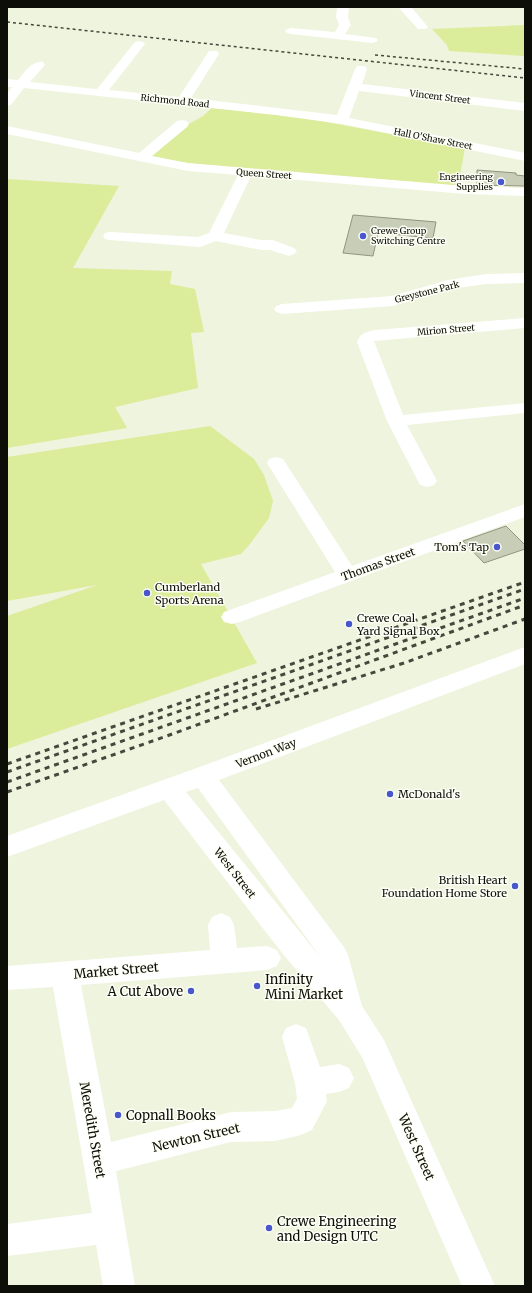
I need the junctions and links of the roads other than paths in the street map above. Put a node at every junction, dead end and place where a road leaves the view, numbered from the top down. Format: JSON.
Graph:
{"nodes":[{"id":1,"x":343,"y":7,"type":"edge"},
{"id":2,"x":404,"y":7,"type":"edge"},
{"id":3,"x":422,"y":27,"type":"dead end"},
{"id":4,"x":291,"y":31,"type":"dead end"},
{"id":5,"x":338,"y":36,"type":"junction"},
{"id":6,"x":372,"y":40,"type":"dead end"},
{"id":7,"x":139,"y":44,"type":"dead end"},
{"id":8,"x":213,"y":54,"type":"dead end"},
{"id":9,"x":39,"y":65,"type":"dead end"},
{"id":10,"x":361,"y":69,"type":"dead end"},
{"id":11,"x":7,"y":83,"type":"edge"},
{"id":12,"x":21,"y":84,"type":"junction"},
{"id":13,"x":355,"y":87,"type":"junction"},
{"id":14,"x":100,"y":93,"type":"junction"},
{"id":15,"x":7,"y":102,"type":"edge"},
{"id":16,"x":182,"y":102,"type":"junction"},
{"id":17,"x":525,"y":107,"type":"edge"},
{"id":18,"x":342,"y":120,"type":"junction"},
{"id":19,"x":182,"y":124,"type":"dead end"},
{"id":20,"x":7,"y":130,"type":"edge"},
{"id":21,"x":142,"y":157,"type":"junction"},
{"id":22,"x":525,"y":157,"type":"edge"},
{"id":23,"x":246,"y":173,"type":"junction"},
{"id":24,"x":525,"y":192,"type":"edge"},
{"id":25,"x":110,"y":236,"type":"dead end"},
{"id":26,"x":214,"y":236,"type":"junction"},
{"id":27,"x":289,"y":251,"type":"dead end"},
{"id":28,"x":525,"y":278,"type":"edge"},
{"id":29,"x":282,"y":309,"type":"dead end"},
{"id":30,"x":525,"y":323,"type":"edge"},
{"id":31,"x":525,"y":408,"type":"edge"},
{"id":32,"x":396,"y":421,"type":"junction"},
{"id":33,"x":276,"y":463,"type":"dead end"},
{"id":34,"x":427,"y":481,"type":"dead end"},
{"id":35,"x":525,"y":510,"type":"edge"},
{"id":36,"x":347,"y":575,"type":"junction"},
{"id":37,"x":232,"y":617,"type":"dead end"},
{"id":38,"x":525,"y":655,"type":"edge"},
{"id":39,"x":203,"y":776,"type":"junction"},
{"id":40,"x":169,"y":789,"type":"junction"},
{"id":41,"x":7,"y":847,"type":"edge"},
{"id":42,"x":221,"y":925,"type":"dead end"},
{"id":43,"x":267,"y":958,"type":"dead end"},
{"id":44,"x":224,"y":961,"type":"junction"},
{"id":45,"x":65,"y":974,"type":"junction"},
{"id":46,"x":7,"y":978,"type":"edge"},
{"id":47,"x":349,"y":1011,"type":"junction"},
{"id":48,"x":296,"y":1037,"type":"dead end"},
{"id":49,"x":339,"y":1078,"type":"dead end"},
{"id":50,"x":310,"y":1083,"type":"junction"},
{"id":51,"x":99,"y":1160,"type":"junction"},
{"id":52,"x":109,"y":1227,"type":"junction"},
{"id":53,"x":7,"y":1240,"type":"edge"},
{"id":54,"x":119,"y":1286,"type":"edge"},
{"id":55,"x":480,"y":1286,"type":"edge"}],
"edges":[{"from":1,"to":5,"type":"street"},
{"from":2,"to":3,"type":"street"},
{"from":4,"to":5,"type":"street"},
{"from":5,"to":6,"type":"street"},
{"from":7,"to":14,"type":"street"},
{"from":8,"to":16,"type":"street"},
{"from":9,"to":12,"type":"street"},
{"from":10,"to":13,"type":"street"},
{"from":11,"to":12,"type":"street","name":"Richmond Road"},
{"from":12,"to":14,"type":"street","name":"Richmond Road"},
{"from":12,"to":15,"type":"street"},
{"from":13,"to":17,"type":"street","name":"Vincent Street"},
{"from":13,"to":18,"type":"street"},
{"from":14,"to":16,"type":"street","name":"Richmond Road"},
{"from":16,"to":18,"type":"street","name":"Richmond Road"},
{"from":18,"to":22,"type":"street","name":"Hall O'Shaw Street"},
{"from":19,"to":21,"type":"street"},
{"from":20,"to":21,"type":"street","name":"Queen Street"},
{"from":21,"to":23,"type":"street","name":"Queen Street"},
{"from":23,"to":24,"type":"street","name":"Queen Street"},
{"from":23,"to":26,"type":"street"},
{"from":25,"to":26,"type":"street"},
{"from":26,"to":27,"type":"street"},
{"from":28,"to":29,"type":"street","name":"Greystone Park"},
{"from":30,"to":32,"type":"street","name":"Mirion Street"},
{"from":31,"to":32,"type":"street"},
{"from":32,"to":34,"type":"street"},
{"from":33,"to":36,"type":"street"},
{"from":35,"to":36,"type":"street","name":"Thomas Street"},
{"from":36,"to":37,"type":"street","name":"Thomas Street"},
{"from":38,"to":39,"type":"street","name":"Vernon Way"},
{"from":39,"to":40,"type":"street","name":"Vernon Way"},
{"from":39,"to":47,"type":"street","name":"West Street"},
{"from":40,"to":41,"type":"street","name":"Vernon Way"},
{"from":40,"to":47,"type":"street","name":"West Street"},
{"from":42,"to":44,"type":"street"},
{"from":43,"to":44,"type":"street","name":"Market Street"},
{"from":44,"to":45,"type":"street","name":"Market Street"},
{"from":45,"to":46,"type":"street","name":"Market Street"},
{"from":45,"to":51,"type":"street","name":"Meredith Street"},
{"from":47,"to":55,"type":"street","name":"West Street"},
{"from":48,"to":50,"type":"street","name":"Newton Street"},
{"from":49,"to":50,"type":"street"},
{"from":50,"to":51,"type":"street","name":"Newton Street"},
{"from":51,"to":52,"type":"street","name":"Meredith Street"},
{"from":52,"to":53,"type":"street"},
{"from":52,"to":54,"type":"street","name":"Meredith Street"}]}
